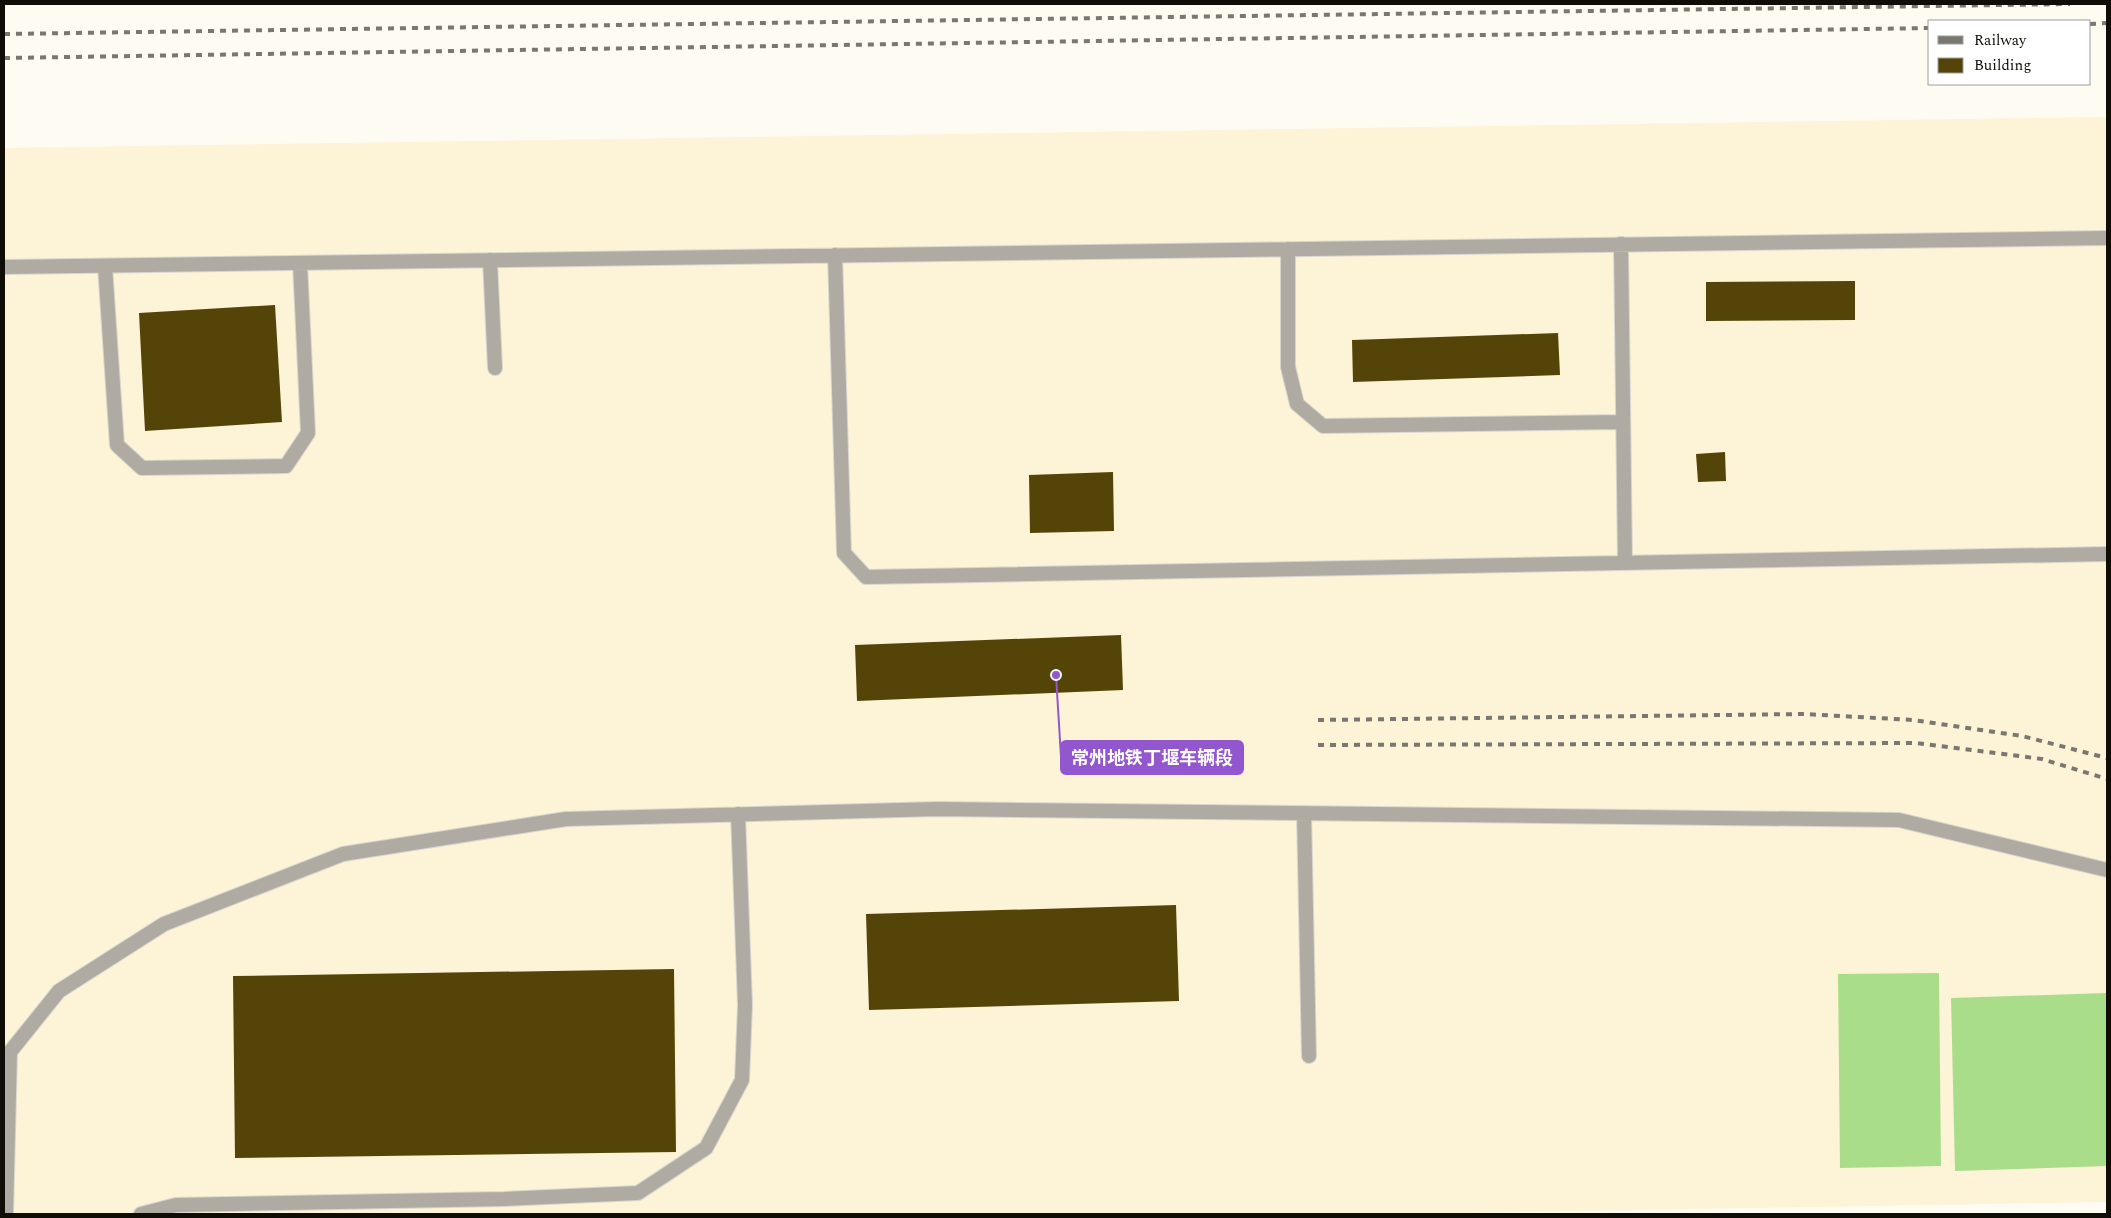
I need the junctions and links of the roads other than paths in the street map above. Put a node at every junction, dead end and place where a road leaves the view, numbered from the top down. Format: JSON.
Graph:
{"nodes":[{"id":1,"x":2107,"y":238,"type":"edge"},
{"id":2,"x":1621,"y":244,"type":"junction"},
{"id":3,"x":1288,"y":249,"type":"junction"},
{"id":4,"x":835,"y":256,"type":"junction"},
{"id":5,"x":490,"y":260,"type":"junction"},
{"id":6,"x":300,"y":263,"type":"junction"},
{"id":7,"x":105,"y":266,"type":"junction"},
{"id":8,"x":4,"y":267,"type":"edge"},
{"id":9,"x":495,"y":368,"type":"dead end"},
{"id":10,"x":1623,"y":422,"type":"junction"},
{"id":11,"x":2107,"y":554,"type":"edge"},
{"id":12,"x":1625,"y":563,"type":"junction"},
{"id":13,"x":1304,"y":813,"type":"junction"},
{"id":14,"x":738,"y":814,"type":"junction"},
{"id":15,"x":2107,"y":870,"type":"edge"},
{"id":16,"x":1309,"y":1056,"type":"dead end"},
{"id":17,"x":6,"y":1214,"type":"edge"},
{"id":18,"x":141,"y":1214,"type":"edge"}],
"edges":[{"from":1,"to":2,"type":"lane"},
{"from":2,"to":3,"type":"lane"},
{"from":2,"to":10,"type":"lane"},
{"from":3,"to":4,"type":"lane"},
{"from":3,"to":10,"type":"lane"},
{"from":4,"to":5,"type":"lane"},
{"from":4,"to":12,"type":"lane"},
{"from":5,"to":6,"type":"lane"},
{"from":5,"to":9,"type":"lane"},
{"from":6,"to":7,"type":"lane"},
{"from":6,"to":7,"type":"lane"},
{"from":7,"to":8,"type":"lane"},
{"from":10,"to":12,"type":"lane"},
{"from":11,"to":12,"type":"lane"},
{"from":13,"to":14,"type":"lane"},
{"from":13,"to":15,"type":"lane"},
{"from":13,"to":16,"type":"lane"},
{"from":14,"to":17,"type":"lane"},
{"from":14,"to":18,"type":"lane"}]}
